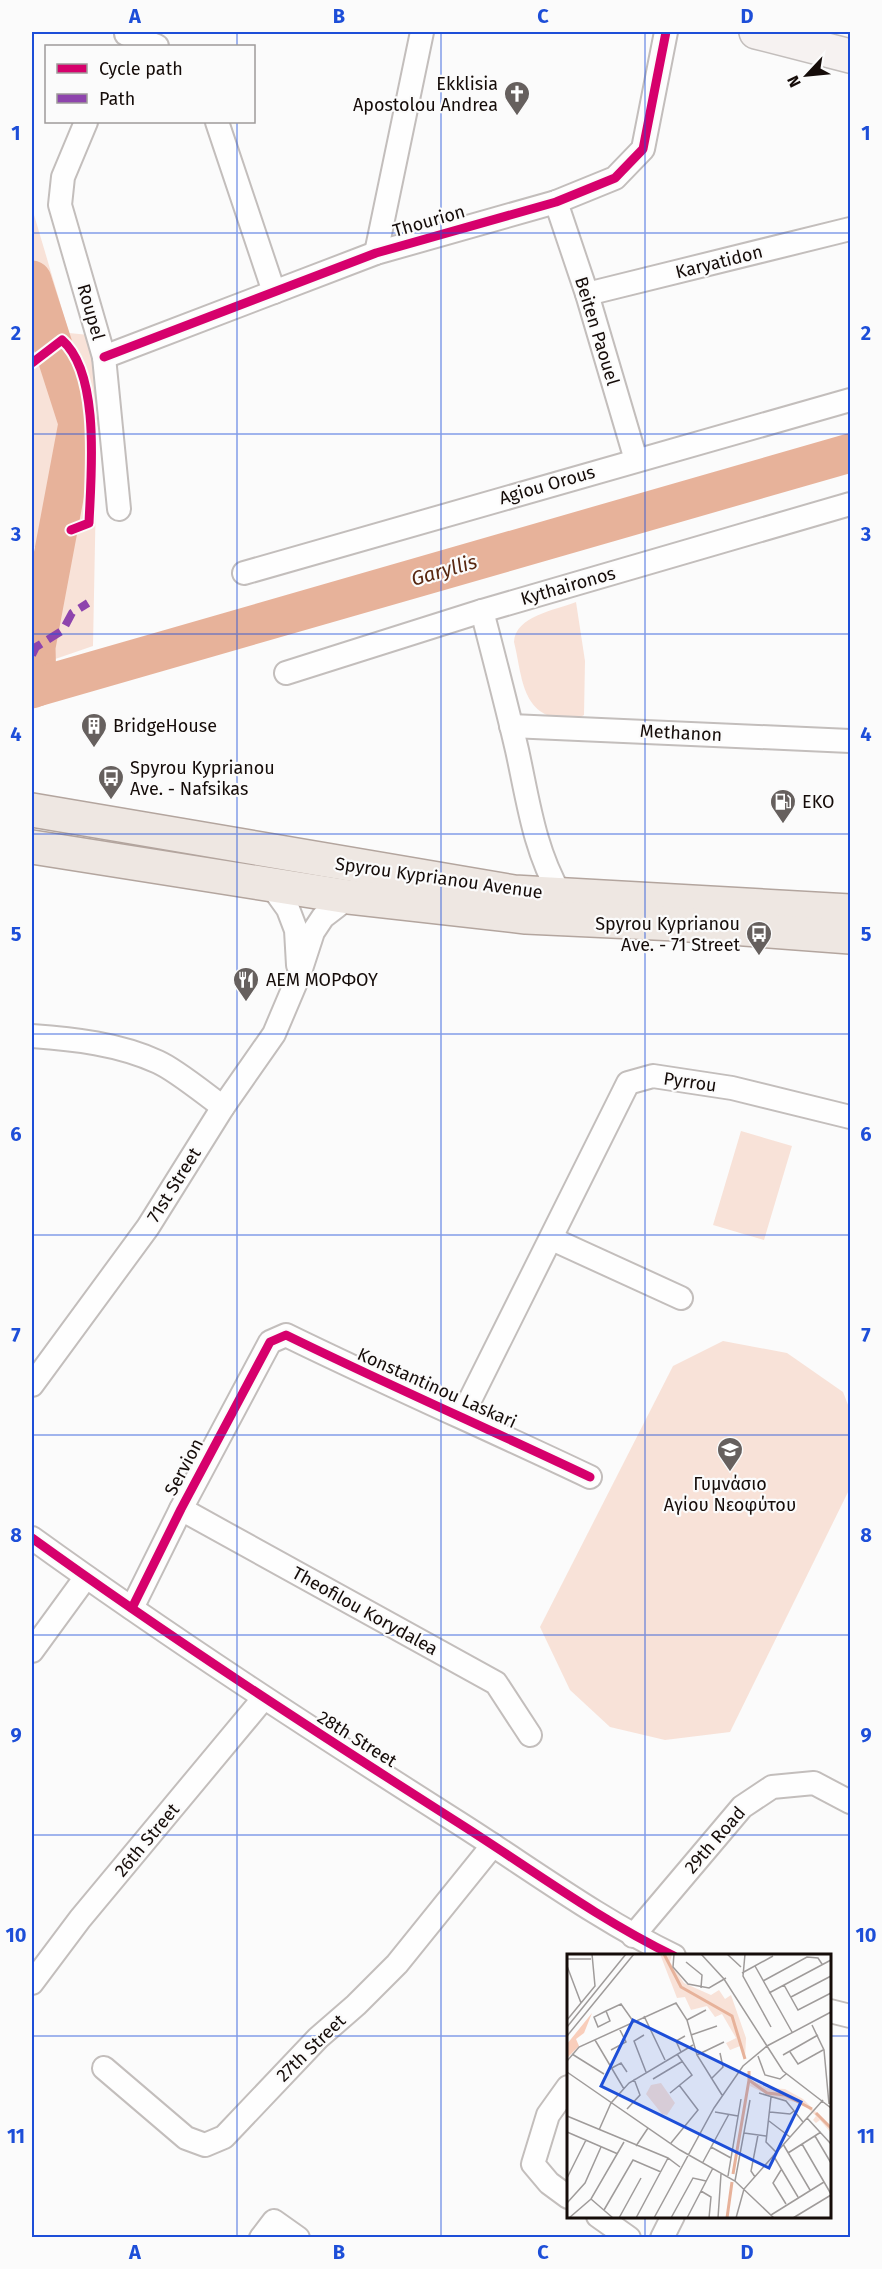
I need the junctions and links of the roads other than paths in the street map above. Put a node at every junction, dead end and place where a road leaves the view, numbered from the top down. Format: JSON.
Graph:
{"nodes":[{"id":1,"x":422,"y":32,"type":"edge"},
{"id":2,"x":666,"y":32,"type":"edge"},
{"id":3,"x":756,"y":32,"type":"edge"},
{"id":4,"x":124,"y":37,"type":"edge"},
{"id":5,"x":153,"y":45,"type":"edge"},
{"id":6,"x":850,"y":56,"type":"edge"},
{"id":7,"x":86,"y":123,"type":"edge"},
{"id":8,"x":217,"y":123,"type":"edge"},
{"id":9,"x":556,"y":202,"type":"junction"},
{"id":10,"x":850,"y":230,"type":"edge"},
{"id":11,"x":376,"y":254,"type":"junction"},
{"id":12,"x":274,"y":292,"type":"junction"},
{"id":13,"x":587,"y":294,"type":"junction"},
{"id":14,"x":104,"y":357,"type":"junction"},
{"id":15,"x":850,"y":400,"type":"edge"},
{"id":16,"x":636,"y":460,"type":"junction"},
{"id":17,"x":850,"y":504,"type":"edge"},
{"id":18,"x":119,"y":509,"type":"dead end"},
{"id":19,"x":244,"y":573,"type":"dead end"},
{"id":20,"x":483,"y":611,"type":"junction"},
{"id":21,"x":286,"y":673,"type":"dead end"},
{"id":22,"x":511,"y":726,"type":"junction"},
{"id":23,"x":850,"y":741,"type":"edge"},
{"id":24,"x":32,"y":810,"type":"edge"},
{"id":25,"x":32,"y":847,"type":"edge"},
{"id":26,"x":540,"y":854,"type":"junction"},
{"id":27,"x":270,"y":884,"type":"junction"},
{"id":28,"x":514,"y":892,"type":"junction"},
{"id":29,"x":560,"y":894,"type":"junction"},
{"id":30,"x":349,"y":897,"type":"junction"},
{"id":31,"x":850,"y":911,"type":"edge"},
{"id":32,"x":850,"y":937,"type":"edge"},
{"id":33,"x":299,"y":975,"type":"junction"},
{"id":34,"x":32,"y":1036,"type":"edge"},
{"id":35,"x":223,"y":1107,"type":"junction"},
{"id":36,"x":850,"y":1117,"type":"edge"},
{"id":37,"x":552,"y":1239,"type":"junction"},
{"id":38,"x":681,"y":1298,"type":"dead end"},
{"id":39,"x":270,"y":1342,"type":"joint"},
{"id":40,"x":33,"y":1381,"type":"edge"},
{"id":41,"x":462,"y":1416,"type":"junction"},
{"id":42,"x":590,"y":1477,"type":"dead end"},
{"id":43,"x":181,"y":1509,"type":"junction"},
{"id":44,"x":32,"y":1538,"type":"edge"},
{"id":45,"x":86,"y":1577,"type":"junction"},
{"id":46,"x":132,"y":1608,"type":"junction"},
{"id":47,"x":32,"y":1651,"type":"edge"},
{"id":48,"x":263,"y":1699,"type":"junction"},
{"id":49,"x":530,"y":1735,"type":"dead end"},
{"id":50,"x":850,"y":1802,"type":"edge"},
{"id":51,"x":493,"y":1845,"type":"junction"},
{"id":52,"x":633,"y":1936,"type":"junction"},
{"id":53,"x":670,"y":1954,"type":"edge"},
{"id":54,"x":32,"y":1983,"type":"edge"},
{"id":55,"x":831,"y":2010,"type":"edge"},
{"id":56,"x":850,"y":2016,"type":"edge"},
{"id":57,"x":104,"y":2068,"type":"dead end"},
{"id":58,"x":567,"y":2088,"type":"edge"},
{"id":59,"x":567,"y":2196,"type":"edge"},
{"id":60,"x":599,"y":2218,"type":"edge"},
{"id":61,"x":672,"y":2218,"type":"edge"},
{"id":62,"x":267,"y":2229,"type":"edge"},
{"id":63,"x":298,"y":2238,"type":"edge"},
{"id":64,"x":628,"y":2238,"type":"edge"},
{"id":65,"x":662,"y":2238,"type":"edge"}],
"edges":[{"from":1,"to":11,"type":"street"},
{"from":2,"to":9,"type":"street","name":"Thourion"},
{"from":3,"to":6,"type":"street"},
{"from":4,"to":5,"type":"street"},
{"from":7,"to":14,"type":"street","name":"Roupel"},
{"from":8,"to":12,"type":"street"},
{"from":9,"to":11,"type":"street","name":"Thourion"},
{"from":9,"to":13,"type":"street","name":"Beiten Paouel"},
{"from":10,"to":13,"type":"street","name":"Karyatidon"},
{"from":11,"to":12,"type":"street","name":"Thourion"},
{"from":12,"to":14,"type":"street","name":"Thourion"},
{"from":13,"to":16,"type":"street","name":"Beiten Paouel"},
{"from":14,"to":18,"type":"street","name":"Roupel"},
{"from":15,"to":16,"type":"street","name":"Agiou Orous"},
{"from":16,"to":19,"type":"street","name":"Agiou Orous"},
{"from":17,"to":20,"type":"street","name":"Kythaironos"},
{"from":20,"to":21,"type":"street","name":"Kythaironos"},
{"from":20,"to":22,"type":"street"},
{"from":22,"to":23,"type":"street","name":"Methanon"},
{"from":22,"to":26,"type":"street"},
{"from":24,"to":28,"type":"main road","name":"Spyrou Kyprianou Avenue"},
{"from":25,"to":27,"type":"main road","name":"Spyrou Kyprianou Avenue"},
{"from":26,"to":28,"type":"street"},
{"from":26,"to":29,"type":"street"},
{"from":27,"to":30,"type":"main road","name":"Spyrou Kyprianou Avenue"},
{"from":27,"to":33,"type":"street","name":"71st Street"},
{"from":28,"to":29,"type":"main road","name":"Spyrou Kyprianou Avenue"},
{"from":29,"to":31,"type":"main road","name":"Spyrou Kyprianou Avenue"},
{"from":30,"to":32,"type":"main road","name":"Spyrou Kyprianou Avenue"},
{"from":30,"to":33,"type":"street","name":"71st Street"},
{"from":33,"to":35,"type":"street","name":"71st Street"},
{"from":34,"to":35,"type":"street"},
{"from":35,"to":40,"type":"street","name":"71st Street"},
{"from":36,"to":37,"type":"street","name":"Pyrrou"},
{"from":37,"to":38,"type":"street"},
{"from":37,"to":41,"type":"street","name":"Pyrrou"},
{"from":39,"to":41,"type":"street","name":"Konstantinou Laskari"},
{"from":39,"to":43,"type":"street","name":"Servion"},
{"from":41,"to":42,"type":"street","name":"Konstantinou Laskari"},
{"from":43,"to":46,"type":"street","name":"Servion"},
{"from":43,"to":49,"type":"street","name":"Theofilou Korydalea"},
{"from":44,"to":45,"type":"street","name":"28th Street"},
{"from":45,"to":46,"type":"street","name":"28th Street"},
{"from":45,"to":47,"type":"street"},
{"from":46,"to":48,"type":"street","name":"28th Street"},
{"from":48,"to":51,"type":"street","name":"28th Street"},
{"from":48,"to":54,"type":"street","name":"26th Street"},
{"from":50,"to":52,"type":"street","name":"29th Road"},
{"from":51,"to":52,"type":"street","name":"28th Street"},
{"from":51,"to":57,"type":"street","name":"27th Street"},
{"from":52,"to":53,"type":"street","name":"28th Street"},
{"from":55,"to":56,"type":"street"},
{"from":58,"to":59,"type":"street"},
{"from":60,"to":64,"type":"street"},
{"from":61,"to":65,"type":"street"},
{"from":62,"to":63,"type":"street"}]}
